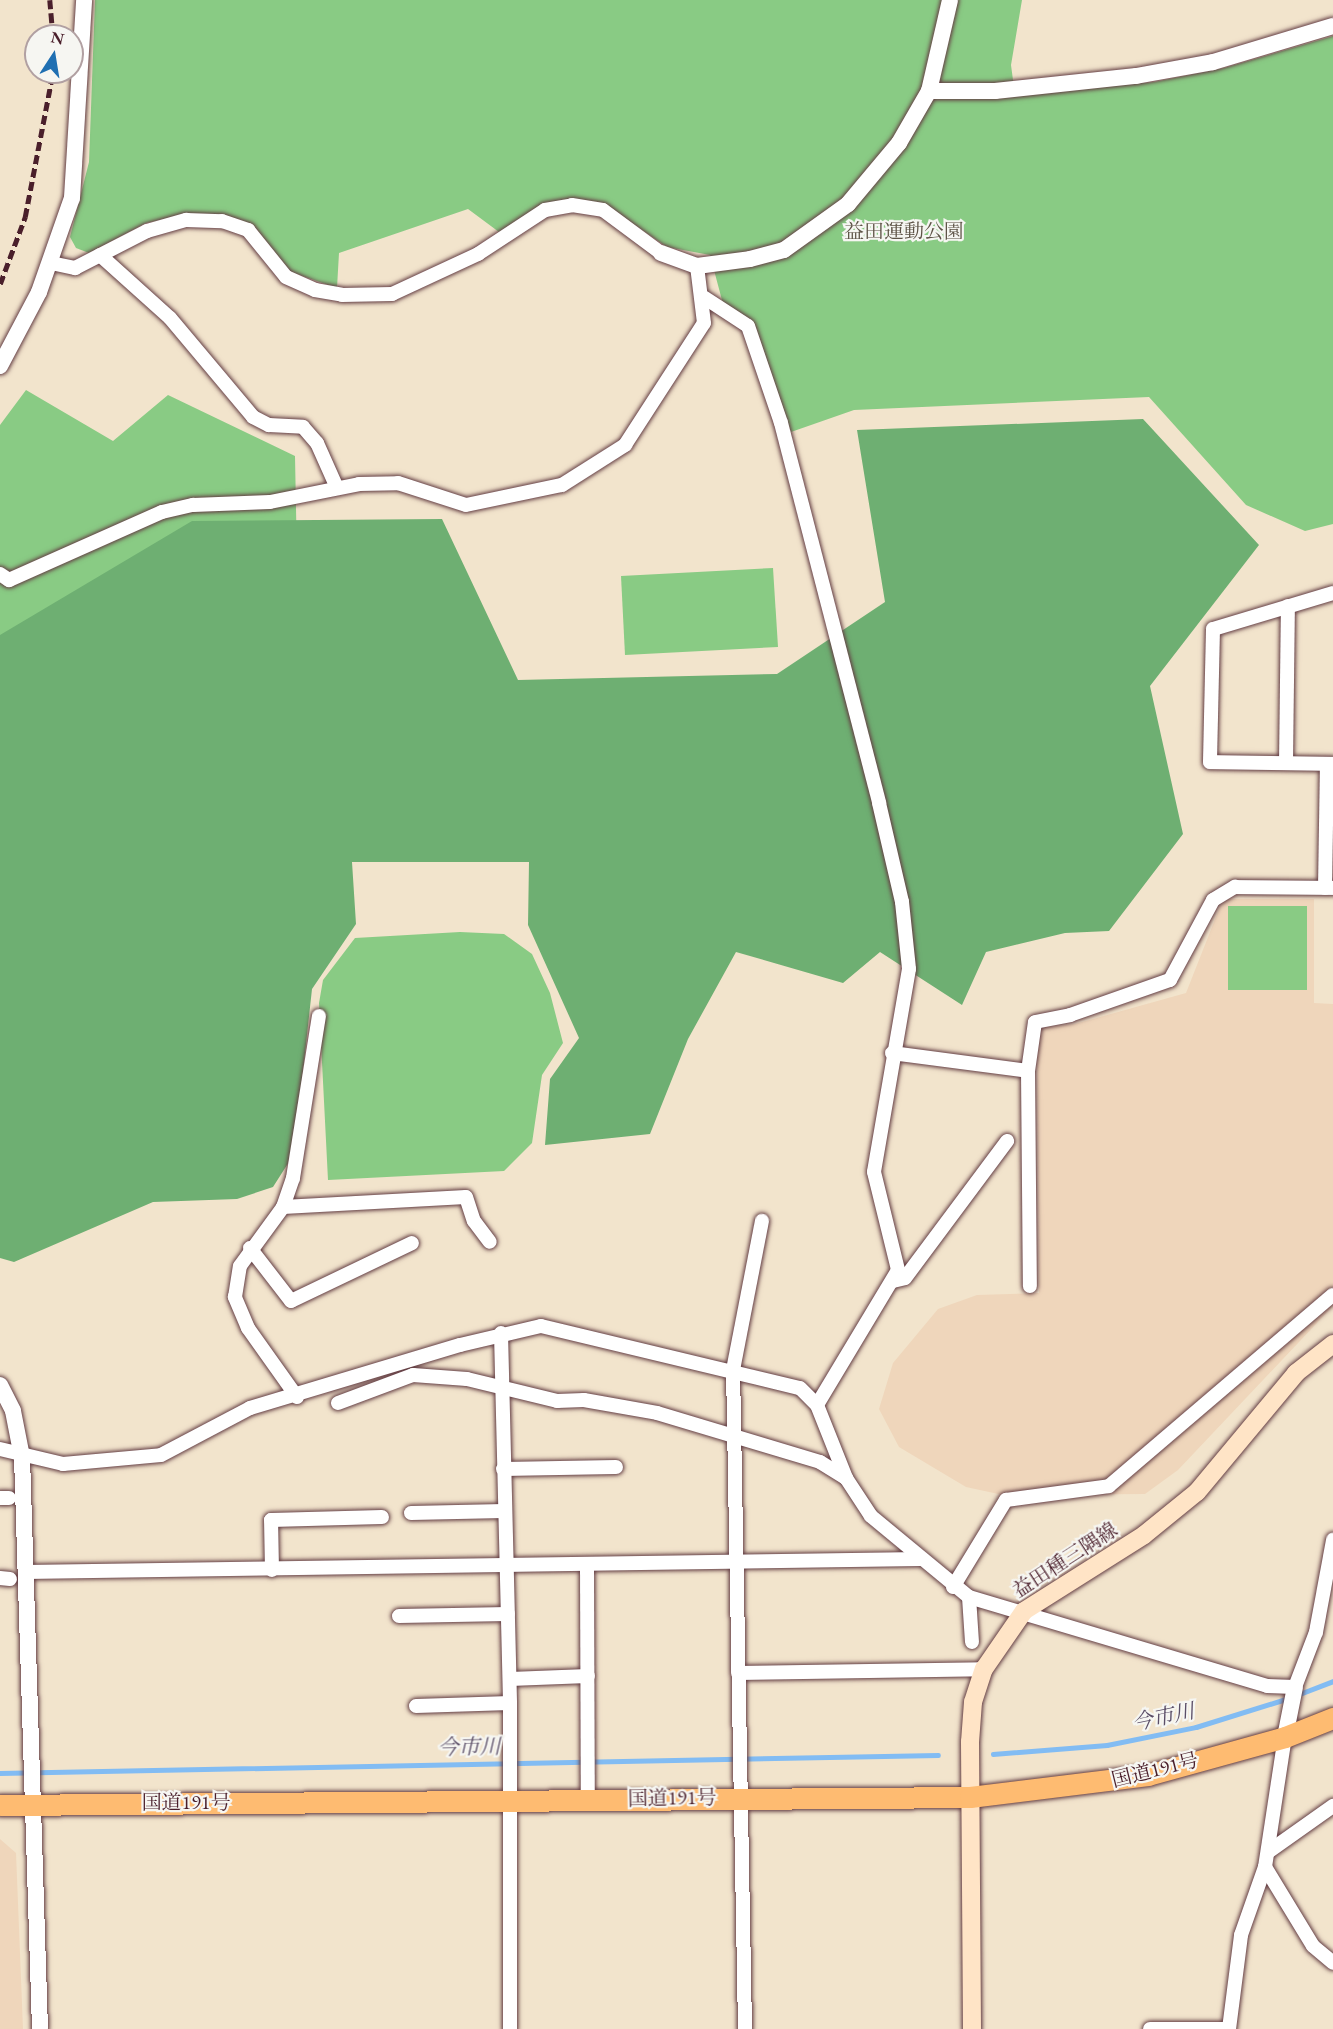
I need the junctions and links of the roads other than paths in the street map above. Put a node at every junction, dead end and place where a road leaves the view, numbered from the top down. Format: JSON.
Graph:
{"nodes":[{"id":1,"x":84,"y":0,"type":"edge"},
{"id":2,"x":950,"y":0,"type":"edge"},
{"id":3,"x":1333,"y":26,"type":"edge"},
{"id":4,"x":929,"y":91,"type":"junction"},
{"id":5,"x":661,"y":253,"type":"joint"},
{"id":6,"x":100,"y":255,"type":"junction"},
{"id":7,"x":51,"y":263,"type":"junction"},
{"id":8,"x":697,"y":266,"type":"junction"},
{"id":9,"x":705,"y":298,"type":"junction"},
{"id":10,"x":0,"y":366,"type":"edge"},
{"id":11,"x":337,"y":488,"type":"junction"},
{"id":12,"x":3,"y":580,"type":"edge"},
{"id":13,"x":1333,"y":593,"type":"edge"},
{"id":14,"x":1288,"y":606,"type":"junction"},
{"id":15,"x":1286,"y":763,"type":"junction"},
{"id":16,"x":1330,"y":764,"type":"edge"},
{"id":17,"x":1329,"y":888,"type":"edge"},
{"id":18,"x":319,"y":1016,"type":"dead end"},
{"id":19,"x":892,"y":1053,"type":"junction"},
{"id":20,"x":1028,"y":1071,"type":"junction"},
{"id":21,"x":1006,"y":1141,"type":"dead end"},
{"id":22,"x":283,"y":1207,"type":"junction"},
{"id":23,"x":762,"y":1221,"type":"dead end"},
{"id":24,"x":490,"y":1242,"type":"dead end"},
{"id":25,"x":412,"y":1243,"type":"dead end"},
{"id":26,"x":250,"y":1248,"type":"junction"},
{"id":27,"x":893,"y":1281,"type":"junction"},
{"id":28,"x":1029,"y":1287,"type":"dead end"},
{"id":29,"x":1333,"y":1295,"type":"edge"},
{"id":30,"x":501,"y":1333,"type":"junction"},
{"id":31,"x":1333,"y":1344,"type":"edge"},
{"id":32,"x":733,"y":1370,"type":"junction"},
{"id":33,"x":0,"y":1385,"type":"edge"},
{"id":34,"x":502,"y":1389,"type":"junction"},
{"id":35,"x":297,"y":1397,"type":"junction"},
{"id":36,"x":338,"y":1403,"type":"dead end"},
{"id":37,"x":817,"y":1405,"type":"junction"},
{"id":38,"x":734,"y":1438,"type":"junction"},
{"id":39,"x":0,"y":1449,"type":"edge"},
{"id":40,"x":22,"y":1457,"type":"junction"},
{"id":41,"x":616,"y":1467,"type":"dead end"},
{"id":42,"x":503,"y":1469,"type":"junction"},
{"id":43,"x":846,"y":1478,"type":"junction"},
{"id":44,"x":504,"y":1511,"type":"junction"},
{"id":45,"x":411,"y":1513,"type":"dead end"},
{"id":46,"x":382,"y":1517,"type":"dead end"},
{"id":47,"x":1333,"y":1540,"type":"edge"},
{"id":48,"x":921,"y":1559,"type":"junction"},
{"id":49,"x":738,"y":1563,"type":"junction"},
{"id":50,"x":587,"y":1565,"type":"junction"},
{"id":51,"x":505,"y":1566,"type":"junction"},
{"id":52,"x":272,"y":1570,"type":"junction"},
{"id":53,"x":12,"y":1576,"type":"edge"},
{"id":54,"x":953,"y":1587,"type":"junction"},
{"id":55,"x":969,"y":1597,"type":"junction"},
{"id":56,"x":1024,"y":1611,"type":"junction"},
{"id":57,"x":508,"y":1614,"type":"junction"},
{"id":58,"x":399,"y":1616,"type":"dead end"},
{"id":59,"x":972,"y":1642,"type":"dead end"},
{"id":60,"x":984,"y":1669,"type":"junction"},
{"id":61,"x":738,"y":1673,"type":"junction"},
{"id":62,"x":588,"y":1676,"type":"junction"},
{"id":63,"x":510,"y":1679,"type":"junction"},
{"id":64,"x":1295,"y":1687,"type":"junction"},
{"id":65,"x":510,"y":1703,"type":"junction"},
{"id":66,"x":416,"y":1706,"type":"dead end"},
{"id":67,"x":1333,"y":1718,"type":"edge"},
{"id":68,"x":1285,"y":1737,"type":"junction"},
{"id":69,"x":741,"y":1796,"type":"junction"},
{"id":70,"x":970,"y":1797,"type":"junction"},
{"id":71,"x":508,"y":1800,"type":"junction"},
{"id":72,"x":588,"y":1800,"type":"junction"},
{"id":73,"x":35,"y":1804,"type":"junction"},
{"id":74,"x":0,"y":1805,"type":"edge"},
{"id":75,"x":1333,"y":1806,"type":"edge"},
{"id":76,"x":1268,"y":1852,"type":"junction"},
{"id":77,"x":1265,"y":1868,"type":"junction"},
{"id":78,"x":1333,"y":1963,"type":"edge"},
{"id":79,"x":40,"y":2029,"type":"edge"},
{"id":80,"x":510,"y":2029,"type":"edge"},
{"id":81,"x":745,"y":2029,"type":"edge"},
{"id":82,"x":972,"y":2029,"type":"edge"},
{"id":83,"x":1150,"y":2029,"type":"edge"},
{"id":84,"x":1229,"y":2029,"type":"edge"}],
"edges":[{"from":1,"to":7,"type":"street"},
{"from":2,"to":4,"type":"street"},
{"from":3,"to":4,"type":"street"},
{"from":4,"to":8,"type":"street"},
{"from":5,"to":6,"type":"street"},
{"from":5,"to":8,"type":"street"},
{"from":6,"to":7,"type":"street"},
{"from":6,"to":11,"type":"street"},
{"from":7,"to":10,"type":"street"},
{"from":8,"to":9,"type":"street"},
{"from":9,"to":11,"type":"street"},
{"from":9,"to":19,"type":"street"},
{"from":11,"to":12,"type":"street"},
{"from":13,"to":14,"type":"street"},
{"from":14,"to":15,"type":"street"},
{"from":14,"to":15,"type":"street"},
{"from":15,"to":16,"type":"street"},
{"from":16,"to":17,"type":"street"},
{"from":17,"to":20,"type":"street"},
{"from":18,"to":22,"type":"street"},
{"from":19,"to":20,"type":"street"},
{"from":19,"to":27,"type":"street"},
{"from":20,"to":28,"type":"street"},
{"from":21,"to":27,"type":"street"},
{"from":22,"to":24,"type":"street"},
{"from":22,"to":26,"type":"street"},
{"from":23,"to":32,"type":"street"},
{"from":25,"to":26,"type":"street"},
{"from":26,"to":35,"type":"street"},
{"from":27,"to":37,"type":"street"},
{"from":29,"to":54,"type":"street"},
{"from":30,"to":32,"type":"street"},
{"from":30,"to":34,"type":"street"},
{"from":30,"to":35,"type":"street"},
{"from":31,"to":56,"type":"main road","name":"益田種三隅線"},
{"from":32,"to":37,"type":"street"},
{"from":32,"to":38,"type":"street"},
{"from":33,"to":40,"type":"street"},
{"from":34,"to":36,"type":"street"},
{"from":34,"to":38,"type":"street"},
{"from":34,"to":42,"type":"street"},
{"from":35,"to":40,"type":"street"},
{"from":37,"to":43,"type":"street"},
{"from":38,"to":43,"type":"street"},
{"from":38,"to":49,"type":"street"},
{"from":39,"to":40,"type":"street"},
{"from":40,"to":53,"type":"street"},
{"from":41,"to":42,"type":"street"},
{"from":42,"to":44,"type":"street"},
{"from":43,"to":48,"type":"street"},
{"from":44,"to":45,"type":"street"},
{"from":44,"to":51,"type":"street"},
{"from":46,"to":52,"type":"street"},
{"from":47,"to":64,"type":"street"},
{"from":48,"to":49,"type":"street"},
{"from":48,"to":54,"type":"street"},
{"from":49,"to":50,"type":"street"},
{"from":49,"to":61,"type":"street"},
{"from":50,"to":51,"type":"street"},
{"from":50,"to":62,"type":"street"},
{"from":51,"to":52,"type":"street"},
{"from":51,"to":57,"type":"street"},
{"from":52,"to":53,"type":"street"},
{"from":53,"to":73,"type":"street"},
{"from":54,"to":55,"type":"street"},
{"from":55,"to":56,"type":"street"},
{"from":55,"to":59,"type":"street"},
{"from":56,"to":60,"type":"main road","name":"益田種三隅線"},
{"from":56,"to":64,"type":"street"},
{"from":57,"to":58,"type":"street"},
{"from":57,"to":63,"type":"street"},
{"from":60,"to":61,"type":"street"},
{"from":60,"to":70,"type":"main road","name":"益田種三隅線"},
{"from":61,"to":69,"type":"street"},
{"from":62,"to":63,"type":"street"},
{"from":62,"to":72,"type":"street"},
{"from":63,"to":65,"type":"street"},
{"from":64,"to":68,"type":"street"},
{"from":65,"to":66,"type":"street"},
{"from":65,"to":71,"type":"street"},
{"from":67,"to":68,"type":"highway","name":"国道191号"},
{"from":68,"to":70,"type":"highway","name":"国道191号"},
{"from":68,"to":76,"type":"street"},
{"from":69,"to":70,"type":"highway","name":"国道191号"},
{"from":69,"to":72,"type":"highway","name":"国道191号"},
{"from":69,"to":81,"type":"street"},
{"from":70,"to":82,"type":"main road","name":"益田種三隅線"},
{"from":71,"to":72,"type":"highway","name":"国道191号"},
{"from":71,"to":73,"type":"highway","name":"国道191号"},
{"from":71,"to":80,"type":"street"},
{"from":73,"to":74,"type":"highway","name":"国道191号"},
{"from":73,"to":79,"type":"street"},
{"from":75,"to":76,"type":"street"},
{"from":76,"to":77,"type":"street"},
{"from":77,"to":78,"type":"street"},
{"from":77,"to":84,"type":"street"},
{"from":83,"to":84,"type":"street"}]}
